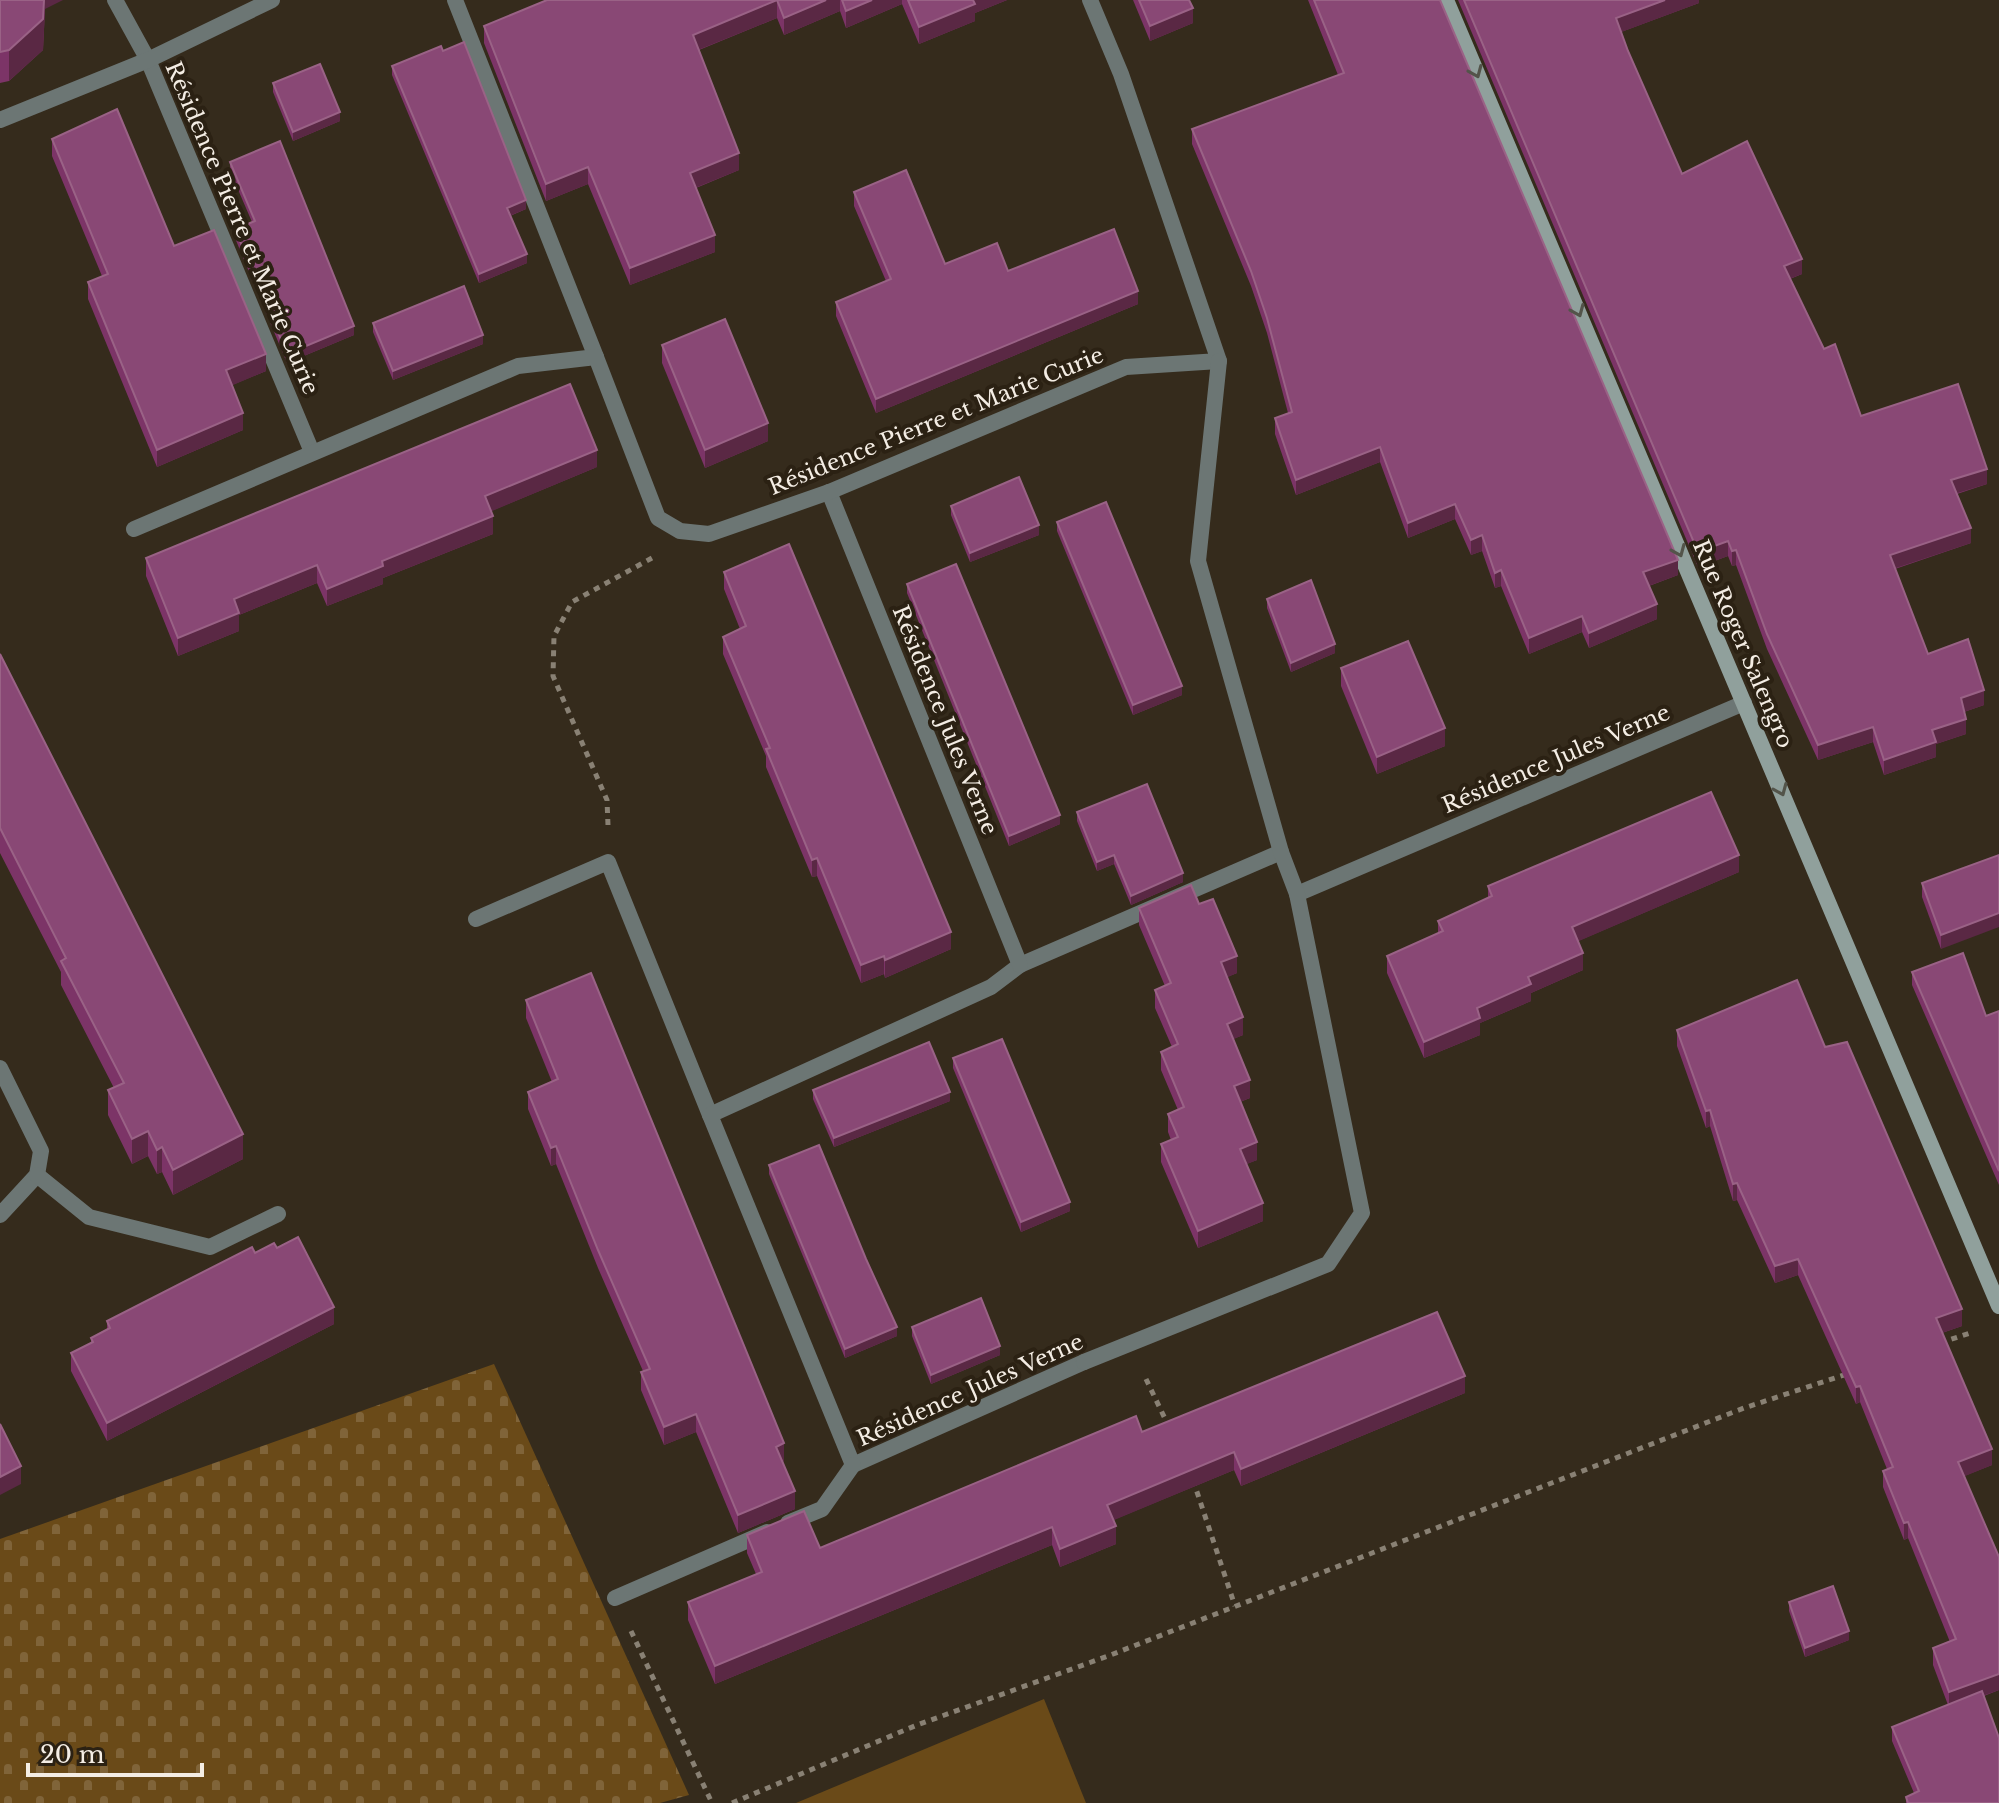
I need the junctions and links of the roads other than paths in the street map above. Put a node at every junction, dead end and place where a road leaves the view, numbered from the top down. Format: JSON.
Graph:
{"nodes":[{"id":1,"x":115,"y":0,"type":"edge"},
{"id":2,"x":272,"y":0,"type":"edge"},
{"id":3,"x":455,"y":0,"type":"edge"},
{"id":4,"x":1090,"y":0,"type":"edge"},
{"id":5,"x":1446,"y":0,"type":"edge"},
{"id":6,"x":148,"y":60,"type":"junction"},
{"id":7,"x":0,"y":120,"type":"edge"},
{"id":8,"x":596,"y":357,"type":"junction"},
{"id":9,"x":1219,"y":361,"type":"junction"},
{"id":10,"x":312,"y":452,"type":"junction"},
{"id":11,"x":829,"y":492,"type":"junction"},
{"id":12,"x":134,"y":529,"type":"dead end"},
{"id":13,"x":1744,"y":703,"type":"junction"},
{"id":14,"x":1281,"y":852,"type":"junction"},
{"id":15,"x":1297,"y":894,"type":"junction"},
{"id":16,"x":476,"y":919,"type":"dead end"},
{"id":17,"x":1020,"y":965,"type":"junction"},
{"id":18,"x":0,"y":1068,"type":"edge"},
{"id":19,"x":710,"y":1115,"type":"junction"},
{"id":20,"x":37,"y":1175,"type":"junction"},
{"id":21,"x":278,"y":1214,"type":"dead end"},
{"id":22,"x":0,"y":1215,"type":"edge"},
{"id":23,"x":1999,"y":1306,"type":"edge"},
{"id":24,"x":853,"y":1465,"type":"junction"},
{"id":25,"x":615,"y":1598,"type":"road end"}],
"edges":[{"from":1,"to":6,"type":"street"},
{"from":2,"to":6,"type":"street","name":"Résidence Pierre et Marie Curie"},
{"from":3,"to":8,"type":"street"},
{"from":4,"to":9,"type":"street"},
{"from":5,"to":13,"type":"street","name":"Rue Roger Salengro","one_way":true},
{"from":6,"to":7,"type":"street"},
{"from":6,"to":10,"type":"street","name":"Résidence Pierre et Marie Curie"},
{"from":8,"to":10,"type":"street"},
{"from":8,"to":11,"type":"street","name":"Résidence Pierre et Marie Curie"},
{"from":9,"to":11,"type":"street","name":"Résidence Pierre et Marie Curie"},
{"from":9,"to":14,"type":"street","name":"Résidence Jules Verne"},
{"from":10,"to":12,"type":"street"},
{"from":11,"to":17,"type":"street","name":"Résidence Jules Verne"},
{"from":13,"to":15,"type":"street","name":"Résidence Jules Verne"},
{"from":13,"to":23,"type":"street","name":"Rue Roger Salengro","one_way":true},
{"from":14,"to":15,"type":"street","name":"Résidence Jules Verne"},
{"from":14,"to":17,"type":"street"},
{"from":15,"to":24,"type":"street","name":"Résidence Jules Verne"},
{"from":16,"to":19,"type":"street","name":"Résidence Jules Verne"},
{"from":17,"to":19,"type":"street"},
{"from":18,"to":20,"type":"street"},
{"from":19,"to":24,"type":"street","name":"Résidence Jules Verne"},
{"from":20,"to":21,"type":"street"},
{"from":20,"to":22,"type":"street"},
{"from":24,"to":25,"type":"street"}]}
